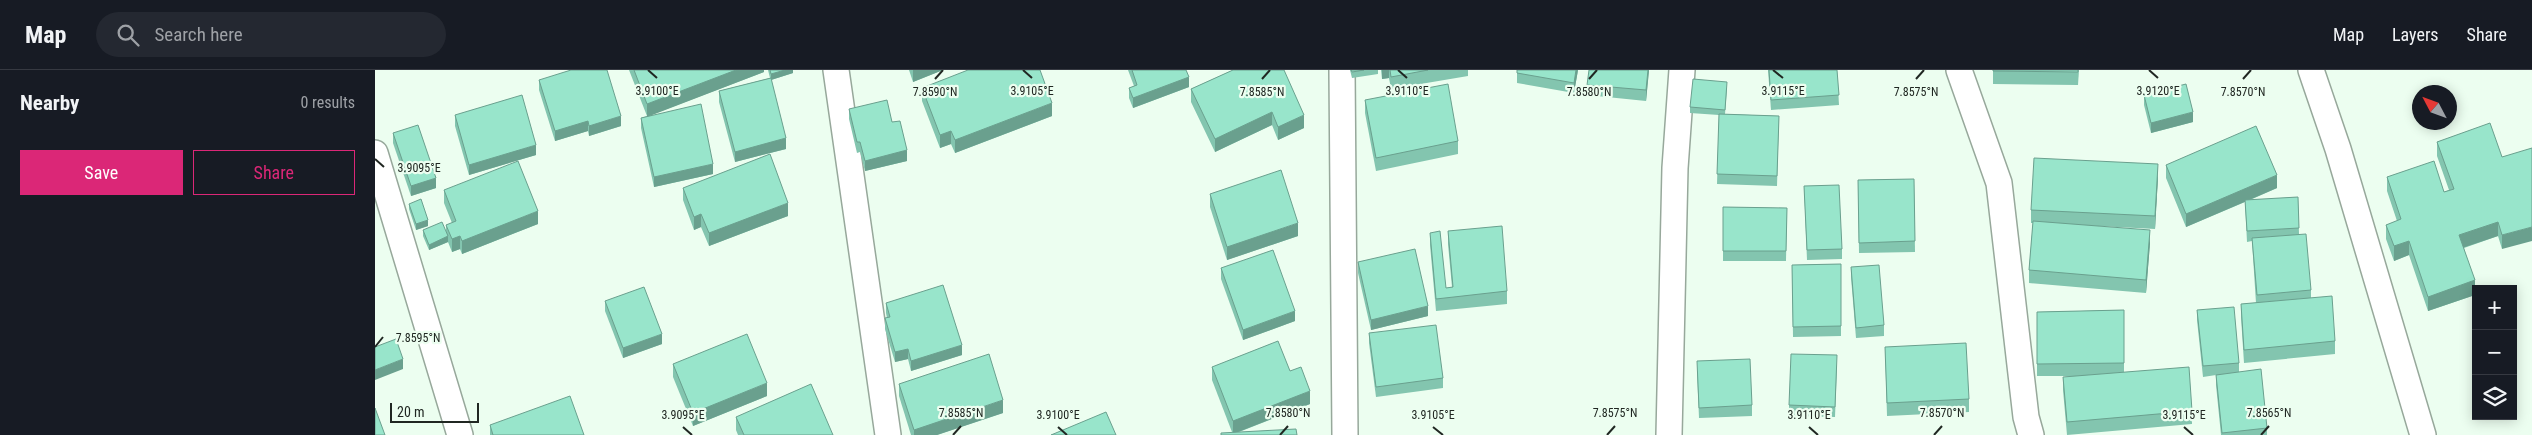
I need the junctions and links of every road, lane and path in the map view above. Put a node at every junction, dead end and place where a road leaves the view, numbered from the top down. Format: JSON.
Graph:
{"nodes":[{"id":1,"x":836,"y":70,"type":"edge"},
{"id":2,"x":1342,"y":70,"type":"edge"},
{"id":3,"x":1682,"y":70,"type":"edge"},
{"id":4,"x":1959,"y":70,"type":"edge"},
{"id":5,"x":2311,"y":70,"type":"edge"},
{"id":6,"x":375,"y":153,"type":"edge"},
{"id":7,"x":460,"y":435,"type":"edge"},
{"id":8,"x":888,"y":435,"type":"edge"},
{"id":9,"x":1345,"y":435,"type":"edge"},
{"id":10,"x":1669,"y":435,"type":"edge"},
{"id":11,"x":2031,"y":435,"type":"edge"},
{"id":12,"x":2423,"y":435,"type":"edge"}],
"edges":[{"from":1,"to":8,"type":"street"},
{"from":2,"to":9,"type":"street"},
{"from":3,"to":10,"type":"street"},
{"from":4,"to":11,"type":"street"},
{"from":5,"to":12,"type":"street"},
{"from":6,"to":7,"type":"street"}]}
